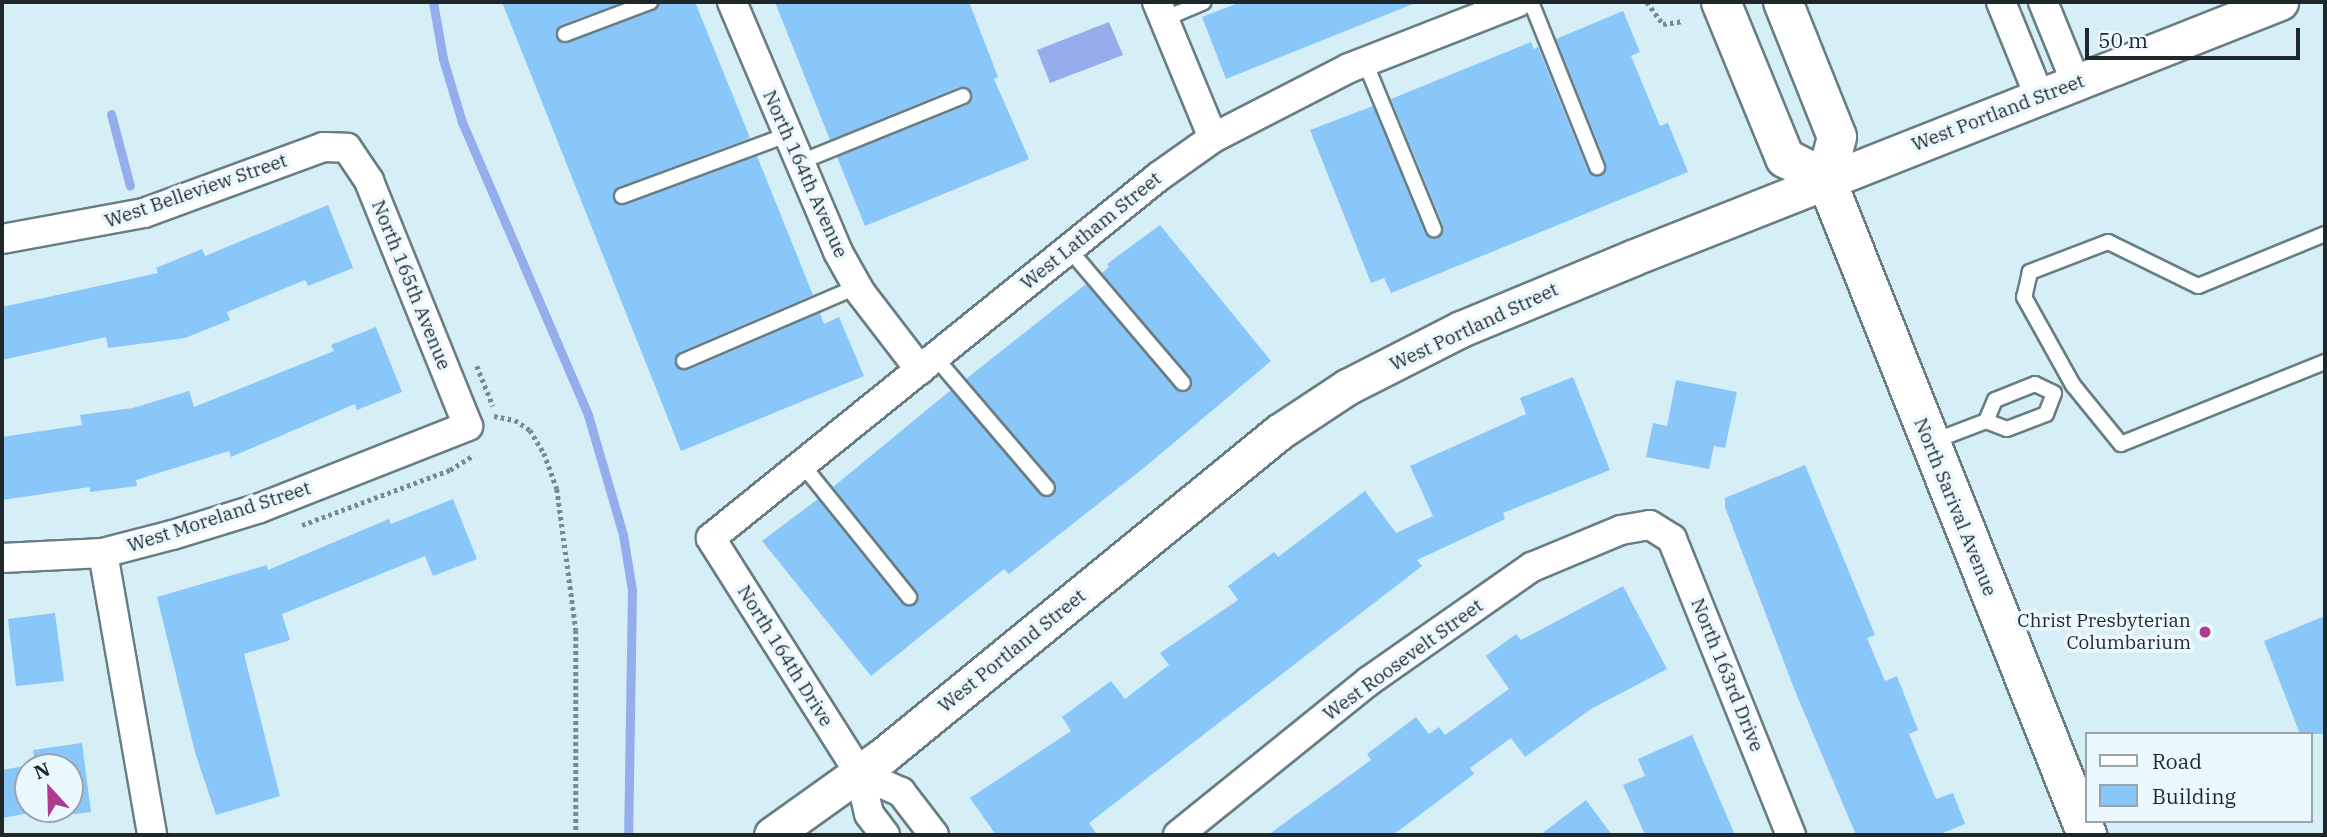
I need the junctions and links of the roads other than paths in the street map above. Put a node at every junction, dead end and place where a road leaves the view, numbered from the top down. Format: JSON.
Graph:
{"nodes":[{"id":1,"x":650,"y":2,"type":"edge"},
{"id":2,"x":1204,"y":2,"type":"edge"},
{"id":3,"x":1518,"y":2,"type":"edge"},
{"id":4,"x":1531,"y":2,"type":"edge"},
{"id":5,"x":1721,"y":2,"type":"edge"},
{"id":6,"x":1783,"y":2,"type":"edge"},
{"id":7,"x":2001,"y":2,"type":"edge"},
{"id":8,"x":2043,"y":2,"type":"edge"},
{"id":9,"x":2280,"y":2,"type":"edge"},
{"id":10,"x":735,"y":3,"type":"edge"},
{"id":11,"x":1161,"y":10,"type":"edge"},
{"id":12,"x":565,"y":34,"type":"dead end"},
{"id":13,"x":1365,"y":62,"type":"junction"},
{"id":14,"x":2076,"y":83,"type":"junction"},
{"id":15,"x":962,"y":96,"type":"dead end"},
{"id":16,"x":2040,"y":98,"type":"junction"},
{"id":17,"x":787,"y":135,"type":"junction"},
{"id":18,"x":1213,"y":138,"type":"junction"},
{"id":19,"x":347,"y":148,"type":"joint"},
{"id":20,"x":798,"y":163,"type":"junction"},
{"id":21,"x":1597,"y":167,"type":"dead end"},
{"id":22,"x":1826,"y":178,"type":"junction"},
{"id":23,"x":622,"y":196,"type":"dead end"},
{"id":24,"x":1434,"y":229,"type":"dead end"},
{"id":25,"x":2325,"y":234,"type":"edge"},
{"id":26,"x":2,"y":239,"type":"edge"},
{"id":27,"x":1068,"y":248,"type":"junction"},
{"id":28,"x":858,"y":287,"type":"junction"},
{"id":29,"x":684,"y":361,"type":"dead end"},
{"id":30,"x":2325,"y":362,"type":"edge"},
{"id":31,"x":927,"y":363,"type":"junction"},
{"id":32,"x":1183,"y":383,"type":"dead end"},
{"id":33,"x":2073,"y":385,"type":"junction"},
{"id":34,"x":2054,"y":393,"type":"junction"},
{"id":35,"x":1986,"y":421,"type":"junction"},
{"id":36,"x":478,"y":434,"type":"joint"},
{"id":37,"x":1929,"y":443,"type":"junction"},
{"id":38,"x":802,"y":464,"type":"junction"},
{"id":39,"x":1047,"y":488,"type":"dead end"},
{"id":40,"x":1650,"y":525,"type":"joint"},
{"id":41,"x":711,"y":538,"type":"joint"},
{"id":42,"x":103,"y":553,"type":"junction"},
{"id":43,"x":2,"y":558,"type":"edge"},
{"id":44,"x":909,"y":597,"type":"dead end"},
{"id":45,"x":860,"y":774,"type":"junction"},
{"id":46,"x":152,"y":835,"type":"edge"},
{"id":47,"x":772,"y":835,"type":"edge"},
{"id":48,"x":885,"y":835,"type":"edge"},
{"id":49,"x":934,"y":835,"type":"edge"},
{"id":50,"x":1178,"y":835,"type":"edge"},
{"id":51,"x":1791,"y":835,"type":"edge"},
{"id":52,"x":2087,"y":835,"type":"edge"}],
"edges":[{"from":1,"to":12,"type":"lane"},
{"from":2,"to":11,"type":"lane"},
{"from":3,"to":13,"type":"street","name":"West Latham Street"},
{"from":4,"to":21,"type":"lane"},
{"from":5,"to":22,"type":"main road"},
{"from":6,"to":22,"type":"main road"},
{"from":7,"to":16,"type":"street"},
{"from":8,"to":14,"type":"street"},
{"from":9,"to":14,"type":"street","name":"West Portland Street"},
{"from":10,"to":17,"type":"street","name":"North 164th Avenue"},
{"from":11,"to":18,"type":"street"},
{"from":13,"to":18,"type":"street","name":"West Latham Street"},
{"from":13,"to":24,"type":"lane"},
{"from":14,"to":16,"type":"street","name":"West Portland Street"},
{"from":15,"to":20,"type":"lane"},
{"from":16,"to":22,"type":"street","name":"West Portland Street"},
{"from":17,"to":20,"type":"street","name":"North 164th Avenue"},
{"from":17,"to":23,"type":"lane"},
{"from":18,"to":27,"type":"street","name":"West Latham Street"},
{"from":19,"to":26,"type":"street","name":"West Belleview Street"},
{"from":19,"to":36,"type":"street","name":"North 165th Avenue"},
{"from":20,"to":28,"type":"street","name":"North 164th Avenue"},
{"from":22,"to":37,"type":"main road","name":"North Sarival Avenue"},
{"from":22,"to":45,"type":"street","name":"West Portland Street"},
{"from":25,"to":33,"type":"lane"},
{"from":27,"to":31,"type":"street","name":"West Latham Street"},
{"from":27,"to":32,"type":"lane"},
{"from":28,"to":29,"type":"lane"},
{"from":28,"to":31,"type":"street","name":"North 164th Avenue"},
{"from":30,"to":33,"type":"lane"},
{"from":31,"to":38,"type":"street","name":"West Latham Street"},
{"from":31,"to":39,"type":"lane"},
{"from":33,"to":34,"type":"lane"},
{"from":34,"to":35,"type":"lane"},
{"from":34,"to":35,"type":"lane"},
{"from":35,"to":37,"type":"lane"},
{"from":36,"to":42,"type":"street","name":"West Moreland Street"},
{"from":37,"to":52,"type":"main road","name":"North Sarival Avenue"},
{"from":38,"to":41,"type":"street","name":"West Latham Street"},
{"from":38,"to":44,"type":"lane"},
{"from":40,"to":50,"type":"street","name":"West Roosevelt Street"},
{"from":40,"to":51,"type":"street","name":"North 163rd Drive"},
{"from":41,"to":45,"type":"street","name":"North 164th Drive"},
{"from":42,"to":43,"type":"street","name":"West Moreland Street"},
{"from":42,"to":46,"type":"street"},
{"from":45,"to":47,"type":"street","name":"West Portland Street"},
{"from":45,"to":48,"type":"street","name":"North 164th Drive"},
{"from":45,"to":49,"type":"street"}]}
